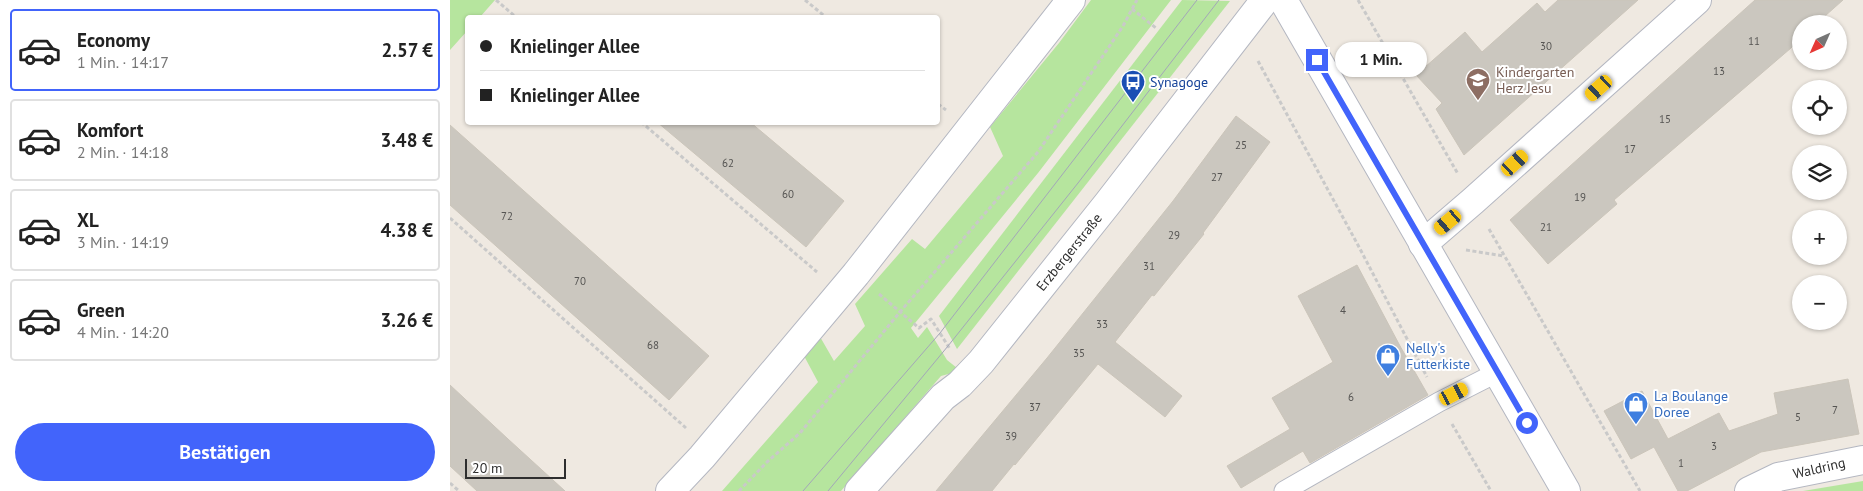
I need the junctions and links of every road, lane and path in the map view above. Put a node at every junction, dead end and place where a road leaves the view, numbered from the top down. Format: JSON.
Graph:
{"nodes":[{"id":1,"x":496,"y":0,"type":"edge"},
{"id":2,"x":805,"y":0,"type":"edge"},
{"id":3,"x":1071,"y":0,"type":"edge"},
{"id":4,"x":1137,"y":0,"type":"edge"},
{"id":5,"x":1264,"y":0,"type":"edge"},
{"id":6,"x":1283,"y":0,"type":"edge"},
{"id":7,"x":1358,"y":0,"type":"edge"},
{"id":8,"x":1697,"y":0,"type":"edge"},
{"id":9,"x":1132,"y":9,"type":"junction"},
{"id":10,"x":514,"y":15,"type":"edge"},
{"id":11,"x":823,"y":15,"type":"edge"},
{"id":12,"x":1156,"y":28,"type":"dead end"},
{"id":13,"x":1241,"y":31,"type":"junction"},
{"id":14,"x":645,"y":125,"type":"edge"},
{"id":15,"x":1473,"y":201,"type":"junction"},
{"id":16,"x":450,"y":218,"type":"edge"},
{"id":17,"x":1423,"y":244,"type":"junction"},
{"id":18,"x":818,"y":273,"type":"dead end"},
{"id":19,"x":856,"y":274,"type":"junction"},
{"id":20,"x":900,"y":312,"type":"junction"},
{"id":21,"x":981,"y":362,"type":"junction"},
{"id":22,"x":1498,"y":372,"type":"junction"},
{"id":23,"x":1439,"y":402,"type":"junction"},
{"id":24,"x":686,"y":428,"type":"dead end"},
{"id":25,"x":1863,"y":460,"type":"edge"},
{"id":26,"x":450,"y":483,"type":"edge"},
{"id":27,"x":459,"y":491,"type":"edge"},
{"id":28,"x":670,"y":491,"type":"edge"},
{"id":29,"x":739,"y":491,"type":"edge"},
{"id":30,"x":859,"y":491,"type":"edge"},
{"id":31,"x":1284,"y":491,"type":"edge"},
{"id":32,"x":1491,"y":491,"type":"edge"},
{"id":33,"x":1566,"y":491,"type":"edge"},
{"id":34,"x":1640,"y":491,"type":"edge"},
{"id":35,"x":1749,"y":491,"type":"edge"}],
"edges":[{"from":1,"to":10,"type":"path"},
{"from":2,"to":11,"type":"path"},
{"from":3,"to":19,"type":"street"},
{"from":4,"to":9,"type":"path"},
{"from":5,"to":13,"type":"street","name":"Erzbergerstraße"},
{"from":6,"to":17,"type":"street"},
{"from":7,"to":15,"type":"path"},
{"from":8,"to":15,"type":"street"},
{"from":9,"to":12,"type":"path"},
{"from":9,"to":20,"type":"path"},
{"from":13,"to":21,"type":"street","name":"Erzbergerstraße"},
{"from":13,"to":23,"type":"path"},
{"from":14,"to":18,"type":"path"},
{"from":15,"to":17,"type":"street"},
{"from":15,"to":34,"type":"path"},
{"from":16,"to":24,"type":"path"},
{"from":17,"to":22,"type":"street"},
{"from":19,"to":20,"type":"path"},
{"from":19,"to":28,"type":"street"},
{"from":20,"to":21,"type":"path"},
{"from":20,"to":29,"type":"path"},
{"from":21,"to":30,"type":"street","name":"Erzbergerstraße"},
{"from":22,"to":23,"type":"lane"},
{"from":22,"to":33,"type":"street"},
{"from":23,"to":31,"type":"lane"},
{"from":23,"to":32,"type":"path"},
{"from":25,"to":35,"type":"street","name":"Waldring"},
{"from":26,"to":27,"type":"path"}]}
